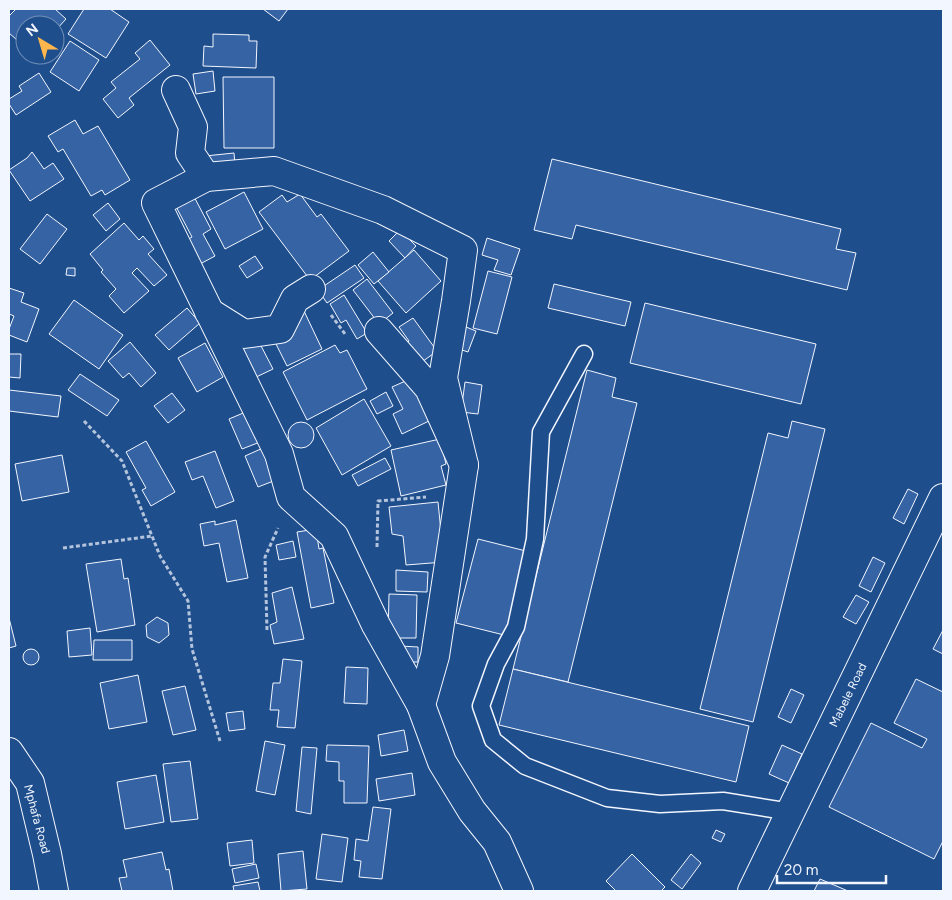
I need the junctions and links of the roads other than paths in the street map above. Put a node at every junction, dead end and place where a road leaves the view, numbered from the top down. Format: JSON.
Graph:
{"nodes":[{"id":1,"x":176,"y":90,"type":"dead end"},
{"id":2,"x":206,"y":177,"type":"junction"},
{"id":3,"x":311,"y":289,"type":"road end"},
{"id":4,"x":209,"y":312,"type":"junction"},
{"id":5,"x":379,"y":331,"type":"road end"},
{"id":6,"x":584,"y":354,"type":"dead end"},
{"id":7,"x":464,"y":465,"type":"junction"},
{"id":8,"x":943,"y":498,"type":"edge"},
{"id":9,"x":421,"y":704,"type":"junction"},
{"id":10,"x":9,"y":752,"type":"edge"},
{"id":11,"x":791,"y":812,"type":"junction"},
{"id":12,"x":54,"y":891,"type":"edge"},
{"id":13,"x":519,"y":891,"type":"edge"},
{"id":14,"x":752,"y":891,"type":"edge"}],
"edges":[{"from":1,"to":2,"type":"street"},
{"from":2,"to":4,"type":"street"},
{"from":2,"to":7,"type":"street"},
{"from":3,"to":4,"type":"street"},
{"from":4,"to":9,"type":"street"},
{"from":5,"to":7,"type":"street"},
{"from":6,"to":11,"type":"lane"},
{"from":7,"to":9,"type":"street"},
{"from":8,"to":11,"type":"street","name":"Mabele Road"},
{"from":9,"to":13,"type":"street"},
{"from":10,"to":12,"type":"street","name":"Mphafa Road"},
{"from":11,"to":14,"type":"street","name":"Mabele Road"}]}
